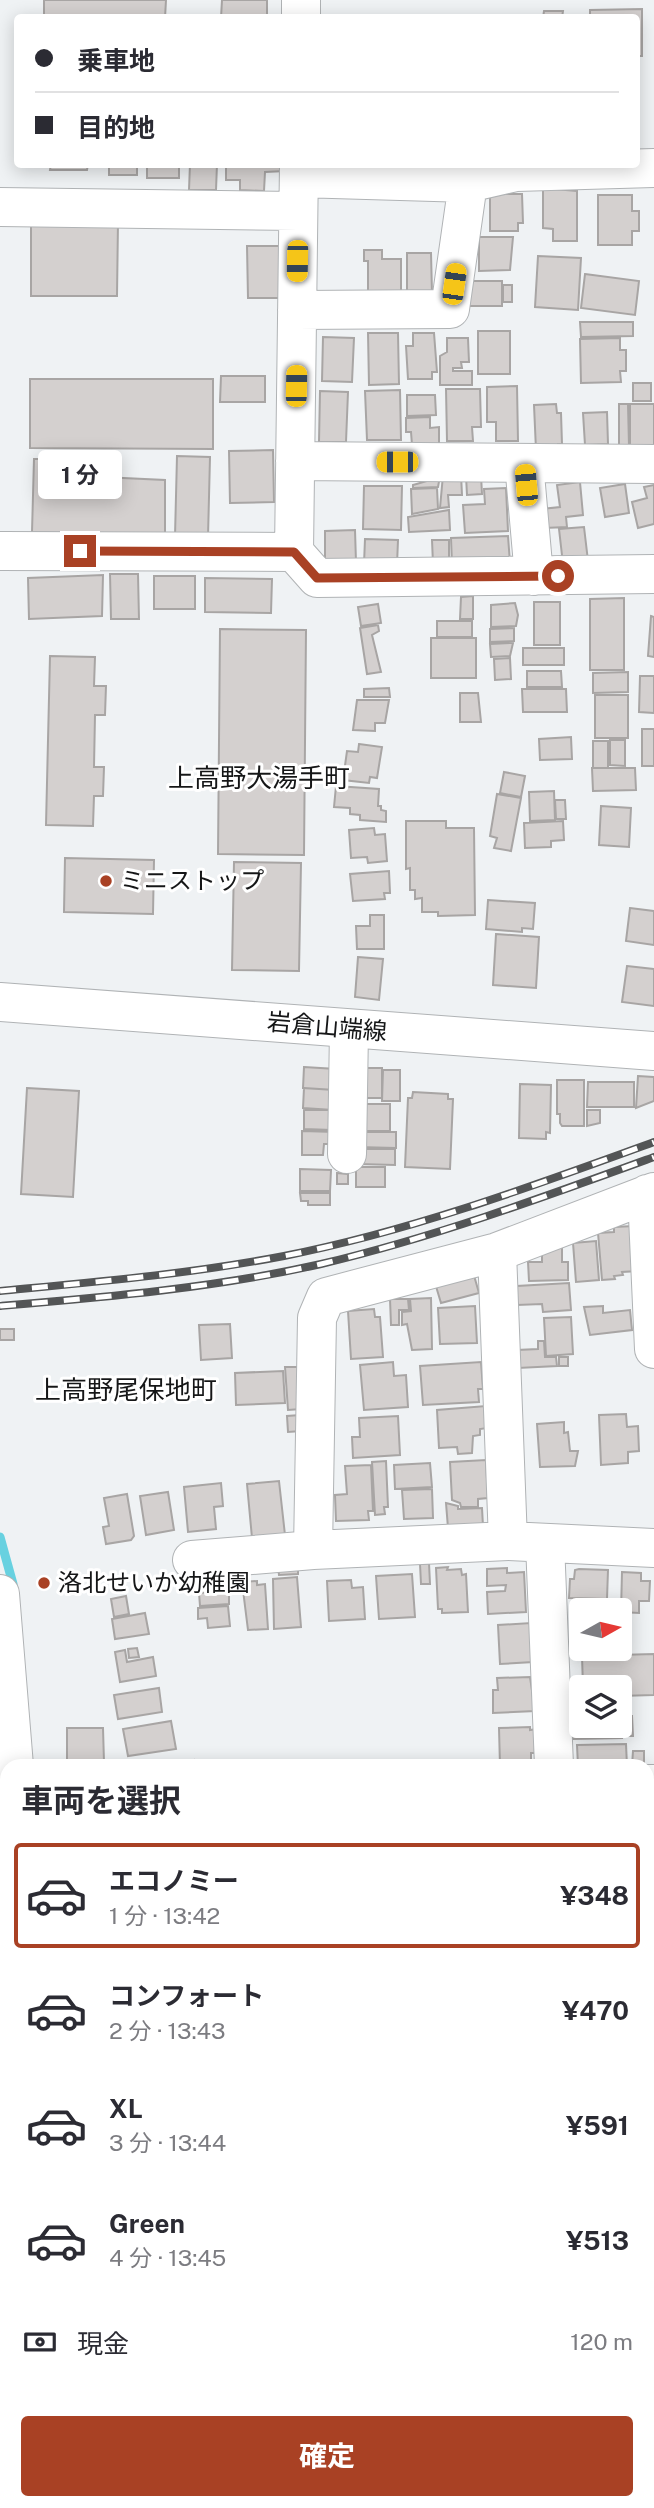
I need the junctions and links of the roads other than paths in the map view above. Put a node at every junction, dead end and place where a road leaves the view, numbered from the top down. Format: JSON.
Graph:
{"nodes":[{"id":1,"x":654,"y":168,"type":"edge"},
{"id":2,"x":468,"y":183,"type":"junction"},
{"id":3,"x":298,"y":185,"type":"edge"},
{"id":4,"x":0,"y":207,"type":"edge"},
{"id":5,"x":297,"y":310,"type":"junction"},
{"id":6,"x":295,"y":461,"type":"junction"},
{"id":7,"x":524,"y":463,"type":"junction"},
{"id":8,"x":654,"y":464,"type":"edge"},
{"id":9,"x":0,"y":551,"type":"edge"},
{"id":10,"x":294,"y":552,"type":"junction"},
{"id":11,"x":654,"y":575,"type":"edge"},
{"id":12,"x":534,"y":576,"type":"junction"},
{"id":13,"x":0,"y":1002,"type":"edge"},
{"id":14,"x":349,"y":1030,"type":"junction"},
{"id":15,"x":654,"y":1051,"type":"edge"},
{"id":16,"x":347,"y":1154,"type":"dead end"},
{"id":17,"x":650,"y":1193,"type":"edge"},
{"id":18,"x":497,"y":1252,"type":"junction"},
{"id":19,"x":654,"y":1349,"type":"edge"},
{"id":20,"x":527,"y":1542,"type":"junction"},
{"id":21,"x":654,"y":1548,"type":"edge"},
{"id":22,"x":313,"y":1550,"type":"junction"},
{"id":23,"x":192,"y":1560,"type":"dead end"},
{"id":24,"x":0,"y":1594,"type":"edge"},
{"id":25,"x":8,"y":1742,"type":"edge"},
{"id":26,"x":553,"y":1759,"type":"edge"}],
"edges":[{"from":1,"to":2,"type":"street"},
{"from":2,"to":3,"type":"street"},
{"from":2,"to":5,"type":"street"},
{"from":3,"to":4,"type":"street"},
{"from":3,"to":5,"type":"street"},
{"from":5,"to":6,"type":"street"},
{"from":6,"to":7,"type":"street"},
{"from":6,"to":10,"type":"street"},
{"from":7,"to":8,"type":"street"},
{"from":7,"to":12,"type":"street"},
{"from":9,"to":10,"type":"street"},
{"from":10,"to":12,"type":"street"},
{"from":11,"to":12,"type":"street"},
{"from":13,"to":14,"type":"street","name":"岩倉山端線"},
{"from":14,"to":15,"type":"street","name":"岩倉山端線"},
{"from":14,"to":16,"type":"street"},
{"from":17,"to":18,"type":"street"},
{"from":17,"to":19,"type":"street"},
{"from":18,"to":20,"type":"street"},
{"from":18,"to":22,"type":"street"},
{"from":20,"to":21,"type":"street"},
{"from":20,"to":22,"type":"street"},
{"from":20,"to":26,"type":"street"},
{"from":22,"to":23,"type":"street"},
{"from":24,"to":25,"type":"street"}]}
